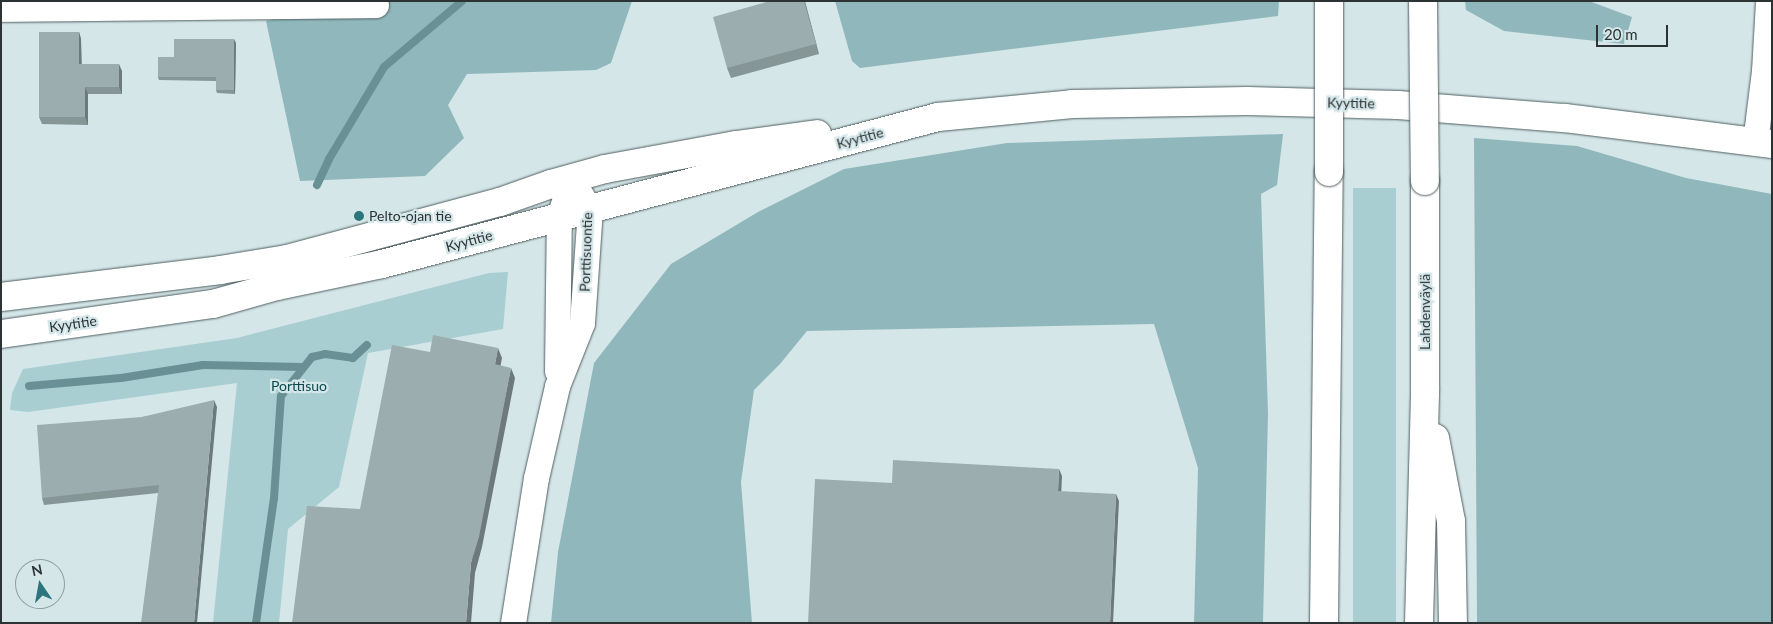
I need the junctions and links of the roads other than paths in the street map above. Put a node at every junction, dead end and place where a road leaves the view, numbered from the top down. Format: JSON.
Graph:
{"nodes":[{"id":1,"x":1329,"y":1,"type":"edge"},
{"id":2,"x":1423,"y":1,"type":"edge"},
{"id":3,"x":1768,"y":1,"type":"edge"},
{"id":4,"x":40,"y":5,"type":"edge"},
{"id":5,"x":376,"y":5,"type":"dead end"},
{"id":6,"x":1,"y":9,"type":"edge"},
{"id":7,"x":930,"y":119,"type":"junction"},
{"id":8,"x":1763,"y":143,"type":"edge"},
{"id":9,"x":571,"y":178,"type":"junction"},
{"id":10,"x":590,"y":210,"type":"junction"},
{"id":11,"x":559,"y":218,"type":"junction"},
{"id":12,"x":1,"y":297,"type":"edge"},
{"id":13,"x":1,"y":334,"type":"edge"},
{"id":14,"x":557,"y":386,"type":"junction"},
{"id":15,"x":1425,"y":388,"type":"junction"},
{"id":16,"x":514,"y":623,"type":"edge"},
{"id":17,"x":1324,"y":623,"type":"edge"},
{"id":18,"x":1419,"y":623,"type":"edge"},
{"id":19,"x":1453,"y":623,"type":"edge"}],
"edges":[{"from":1,"to":17,"type":"main road","bridge":true},
{"from":2,"to":15,"type":"main road","name":"Lahdenväylä","bridge":true},
{"from":3,"to":8,"type":"street"},
{"from":4,"to":5,"type":"street"},
{"from":4,"to":6,"type":"street"},
{"from":7,"to":8,"type":"main road","name":"Kyytitie"},
{"from":7,"to":9,"type":"main road","name":"Kyytitie"},
{"from":7,"to":10,"type":"main road","name":"Kyytitie"},
{"from":9,"to":10,"type":"street","name":"Porttisuontie"},
{"from":9,"to":11,"type":"street","name":"Porttisuontie"},
{"from":9,"to":12,"type":"main road","name":"Kyytitie"},
{"from":10,"to":11,"type":"main road","name":"Kyytitie"},
{"from":10,"to":14,"type":"street","name":"Porttisuontie"},
{"from":11,"to":13,"type":"main road","name":"Kyytitie"},
{"from":11,"to":14,"type":"street","name":"Porttisuontie"},
{"from":14,"to":16,"type":"street","name":"Porttisuontie"},
{"from":15,"to":18,"type":"main road","name":"Lahdenväylä"},
{"from":15,"to":19,"type":"main road"}]}
